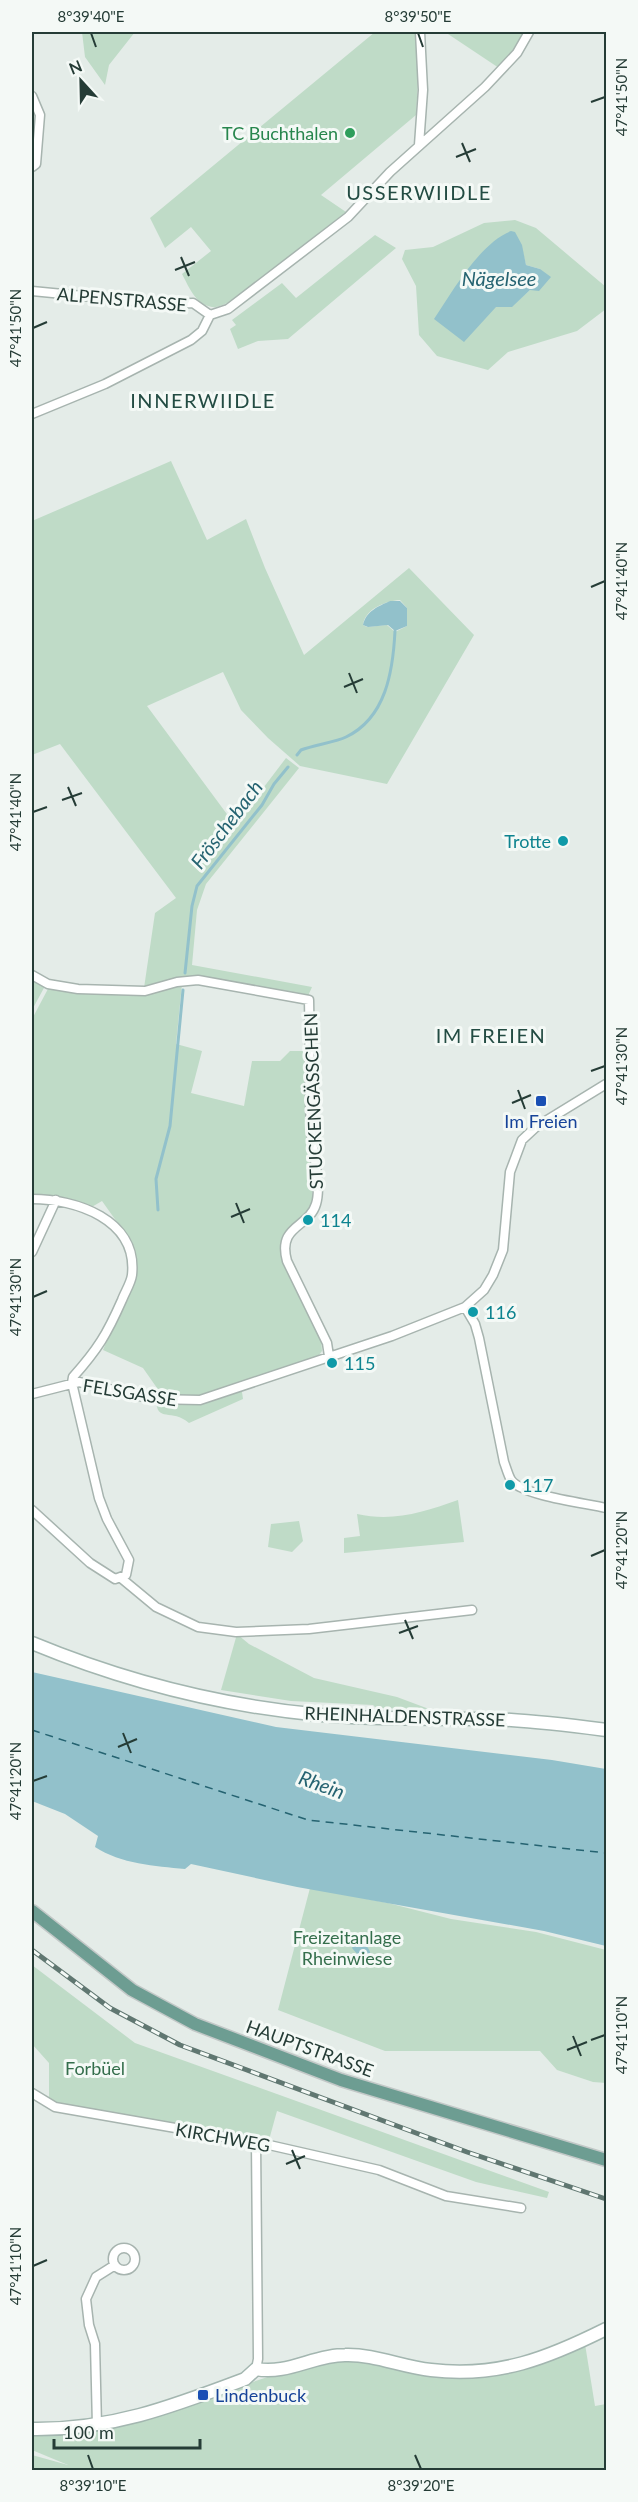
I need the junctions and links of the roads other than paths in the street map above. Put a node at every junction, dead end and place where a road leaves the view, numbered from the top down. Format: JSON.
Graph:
{"nodes":[{"id":1,"x":420,"y":32,"type":"edge"},
{"id":2,"x":529,"y":32,"type":"edge"},
{"id":3,"x":32,"y":96,"type":"edge"},
{"id":4,"x":419,"y":145,"type":"junction"},
{"id":5,"x":32,"y":167,"type":"edge"},
{"id":6,"x":32,"y":291,"type":"edge"},
{"id":7,"x":210,"y":315,"type":"junction"},
{"id":8,"x":32,"y":414,"type":"edge"},
{"id":9,"x":32,"y":975,"type":"edge"},
{"id":10,"x":606,"y":1084,"type":"edge"},
{"id":11,"x":32,"y":1199,"type":"edge"},
{"id":12,"x":56,"y":1200,"type":"junction"},
{"id":13,"x":32,"y":1252,"type":"edge"},
{"id":14,"x":465,"y":1307,"type":"junction"},
{"id":15,"x":329,"y":1356,"type":"junction"},
{"id":16,"x":72,"y":1383,"type":"junction"},
{"id":17,"x":32,"y":1394,"type":"edge"},
{"id":18,"x":606,"y":1508,"type":"edge"},
{"id":19,"x":32,"y":1510,"type":"edge"},
{"id":20,"x":121,"y":1578,"type":"junction"},
{"id":21,"x":472,"y":1610,"type":"dead end"},
{"id":22,"x":32,"y":1643,"type":"edge"},
{"id":23,"x":606,"y":1730,"type":"edge"},
{"id":24,"x":32,"y":1911,"type":"edge"},
{"id":25,"x":32,"y":2093,"type":"edge"},
{"id":26,"x":256,"y":2142,"type":"junction"},
{"id":27,"x":606,"y":2160,"type":"edge"},
{"id":28,"x":520,"y":2208,"type":"dead end"},
{"id":29,"x":115,"y":2265,"type":"dead end"},
{"id":30,"x":606,"y":2329,"type":"edge"},
{"id":31,"x":256,"y":2369,"type":"junction"},
{"id":32,"x":97,"y":2426,"type":"junction"},
{"id":33,"x":32,"y":2429,"type":"edge"}],
"edges":[{"from":1,"to":4,"type":"street"},
{"from":2,"to":4,"type":"street"},
{"from":3,"to":5,"type":"street"},
{"from":4,"to":7,"type":"street"},
{"from":6,"to":7,"type":"street","name":"ALPENSTRASSE"},
{"from":7,"to":8,"type":"street"},
{"from":9,"to":15,"type":"street","name":"STUCKENGÄSSCHEN"},
{"from":10,"to":14,"type":"street"},
{"from":11,"to":12,"type":"street"},
{"from":12,"to":13,"type":"street"},
{"from":12,"to":16,"type":"street"},
{"from":14,"to":15,"type":"street","name":"FELSGASSE"},
{"from":14,"to":18,"type":"street"},
{"from":15,"to":16,"type":"street","name":"FELSGASSE"},
{"from":16,"to":17,"type":"street","name":"FELSGASSE"},
{"from":16,"to":20,"type":"street"},
{"from":19,"to":20,"type":"street"},
{"from":20,"to":21,"type":"street"},
{"from":22,"to":23,"type":"street","name":"RHEINHALDENSTRASSE"},
{"from":24,"to":27,"type":"main road","name":"HAUPTSTRASSE"},
{"from":25,"to":26,"type":"street","name":"KIRCHWEG"},
{"from":26,"to":28,"type":"street","name":"KIRCHWEG"},
{"from":26,"to":31,"type":"street"},
{"from":29,"to":32,"type":"street"},
{"from":30,"to":31,"type":"street"},
{"from":31,"to":32,"type":"street"},
{"from":32,"to":33,"type":"street"}]}
